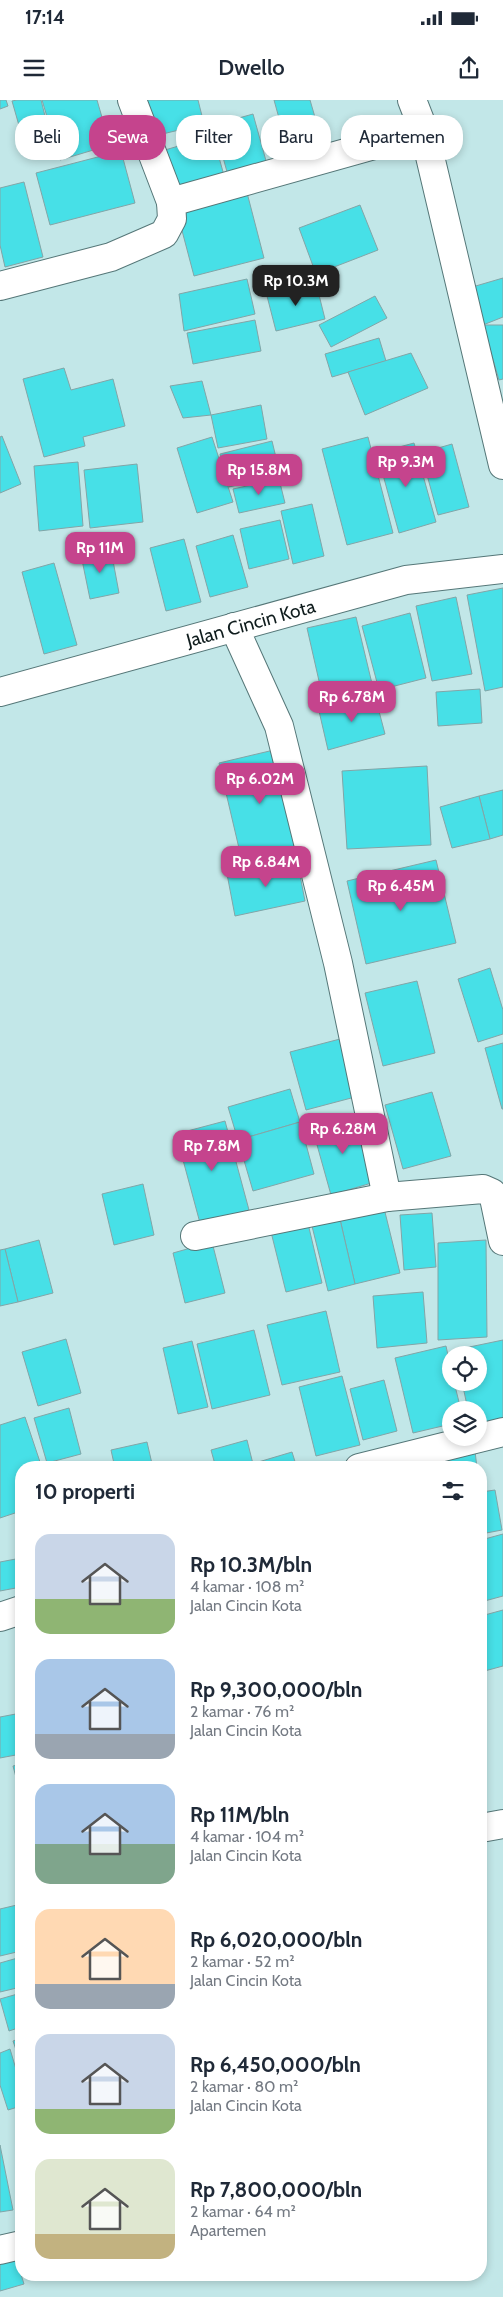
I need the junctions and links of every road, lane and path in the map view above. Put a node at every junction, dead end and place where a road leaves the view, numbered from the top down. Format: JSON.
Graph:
{"nodes":[{"id":1,"x":132,"y":100,"type":"edge"},
{"id":2,"x":412,"y":100,"type":"edge"},
{"id":3,"x":418,"y":115,"type":"edge"},
{"id":4,"x":341,"y":154,"type":"edge"},
{"id":5,"x":431,"y":160,"type":"edge"},
{"id":6,"x":172,"y":202,"type":"junction"},
{"id":7,"x":0,"y":286,"type":"edge"},
{"id":8,"x":503,"y":465,"type":"edge"},
{"id":9,"x":503,"y":568,"type":"edge"},
{"id":10,"x":234,"y":626,"type":"junction"},
{"id":11,"x":0,"y":692,"type":"edge"},
{"id":12,"x":387,"y":1197,"type":"junction"},
{"id":13,"x":195,"y":1236,"type":"dead end"},
{"id":14,"x":503,"y":1242,"type":"edge"},
{"id":15,"x":503,"y":1432,"type":"edge"},
{"id":16,"x":387,"y":1461,"type":"edge"},
{"id":17,"x":15,"y":1612,"type":"edge"},
{"id":18,"x":0,"y":1617,"type":"edge"},
{"id":19,"x":503,"y":1824,"type":"edge"},
{"id":20,"x":487,"y":1827,"type":"edge"},
{"id":21,"x":15,"y":2246,"type":"edge"},
{"id":22,"x":0,"y":2250,"type":"edge"}],
"edges":[{"from":1,"to":6,"type":"street"},
{"from":2,"to":3,"type":"street"},
{"from":4,"to":6,"type":"street"},
{"from":5,"to":8,"type":"street"},
{"from":6,"to":7,"type":"street"},
{"from":9,"to":10,"type":"street","name":"Jalan Cincin Kota"},
{"from":10,"to":11,"type":"street","name":"Jalan Cincin Kota"},
{"from":10,"to":12,"type":"street"},
{"from":12,"to":13,"type":"street"},
{"from":12,"to":14,"type":"street"},
{"from":15,"to":16,"type":"street"},
{"from":17,"to":18,"type":"street"},
{"from":19,"to":20,"type":"street"},
{"from":21,"to":22,"type":"street"}]}
